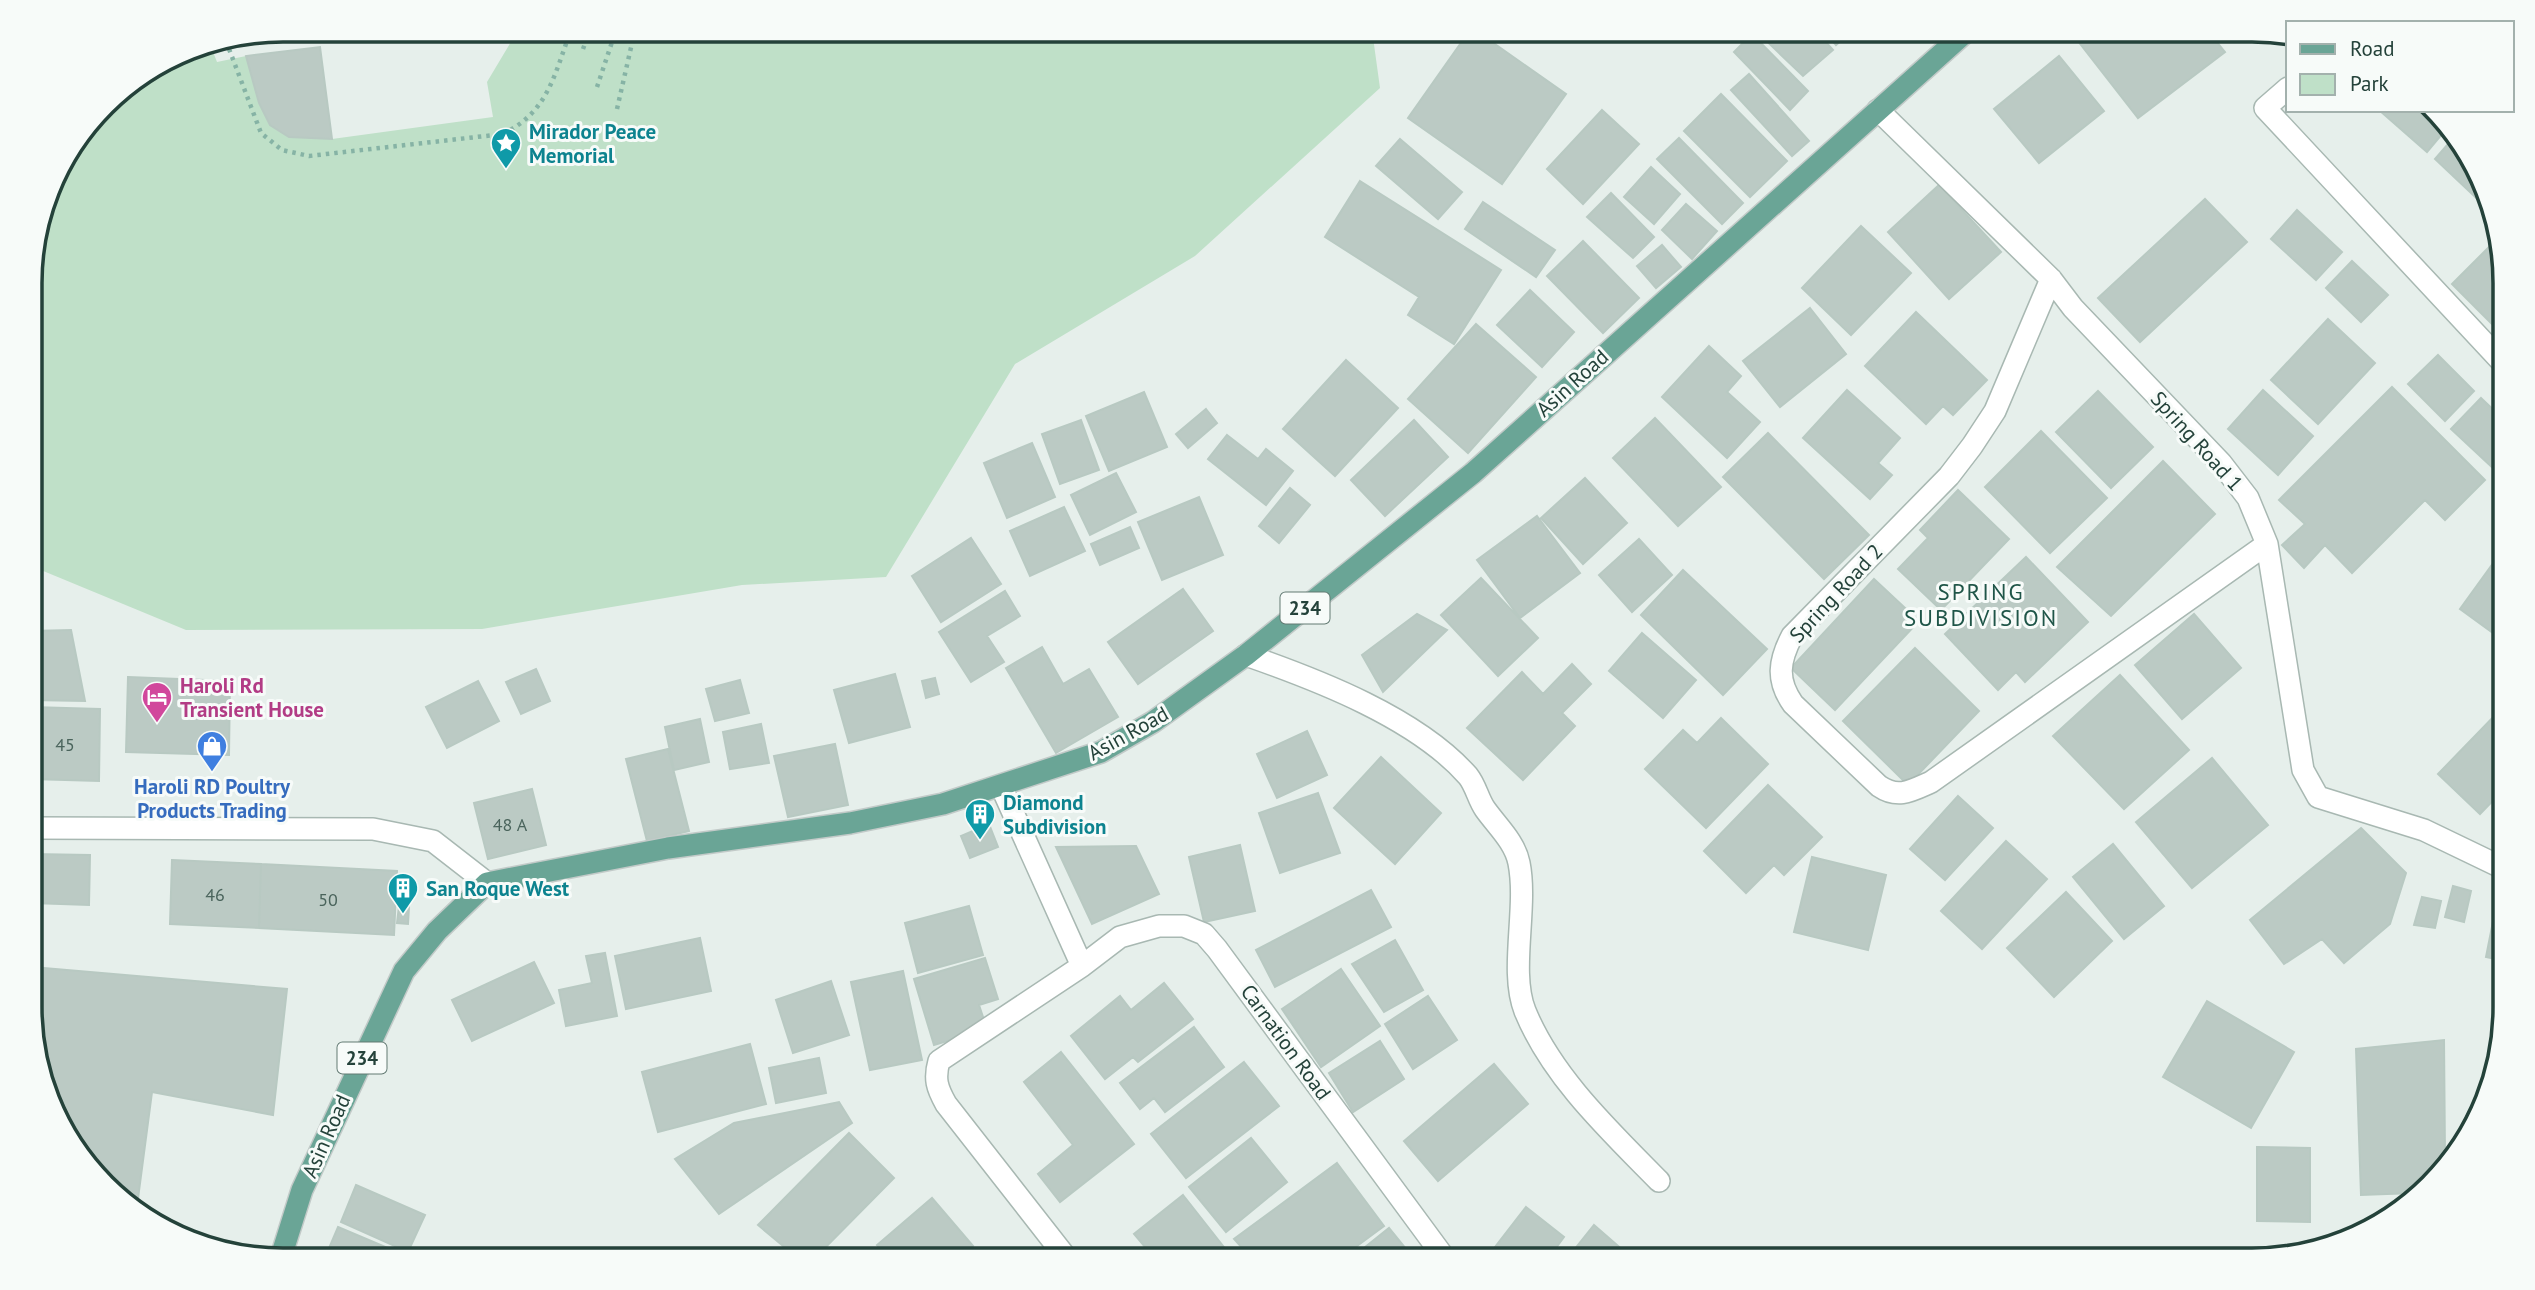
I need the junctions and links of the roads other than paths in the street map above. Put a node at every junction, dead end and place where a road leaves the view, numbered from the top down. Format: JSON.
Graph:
{"nodes":[{"id":1,"x":1954,"y":42,"type":"edge"},
{"id":2,"x":2286,"y":90,"type":"edge"},
{"id":3,"x":1878,"y":110,"type":"junction"},
{"id":4,"x":2051,"y":279,"type":"junction"},
{"id":5,"x":2493,"y":352,"type":"edge"},
{"id":6,"x":2267,"y":544,"type":"junction"},
{"id":7,"x":1246,"y":655,"type":"junction"},
{"id":8,"x":1001,"y":786,"type":"junction"},
{"id":9,"x":42,"y":828,"type":"edge"},
{"id":10,"x":2493,"y":863,"type":"edge"},
{"id":11,"x":487,"y":883,"type":"junction"},
{"id":12,"x":1082,"y":966,"type":"junction"},
{"id":13,"x":1659,"y":1181,"type":"dead end"},
{"id":14,"x":1437,"y":1247,"type":"edge"},
{"id":15,"x":284,"y":1248,"type":"edge"},
{"id":16,"x":1058,"y":1248,"type":"edge"}],
"edges":[{"from":1,"to":3,"type":"main road","name":"Asin Road","number":"234"},
{"from":2,"to":5,"type":"street"},
{"from":3,"to":4,"type":"street","name":"Spring Road 1"},
{"from":3,"to":7,"type":"main road","name":"Asin Road","number":"234"},
{"from":4,"to":6,"type":"street","name":"Spring Road 1"},
{"from":4,"to":6,"type":"street","name":"Spring Road 2"},
{"from":6,"to":10,"type":"street","name":"Spring Road 1"},
{"from":7,"to":8,"type":"main road","name":"Asin Road","number":"234"},
{"from":7,"to":13,"type":"street"},
{"from":8,"to":11,"type":"main road","name":"Asin Road","number":"234"},
{"from":8,"to":12,"type":"street"},
{"from":9,"to":11,"type":"street"},
{"from":11,"to":15,"type":"main road","name":"Asin Road","number":"234"},
{"from":12,"to":14,"type":"street","name":"Carnation Road"},
{"from":12,"to":16,"type":"street","name":"Carnation Road"}]}
